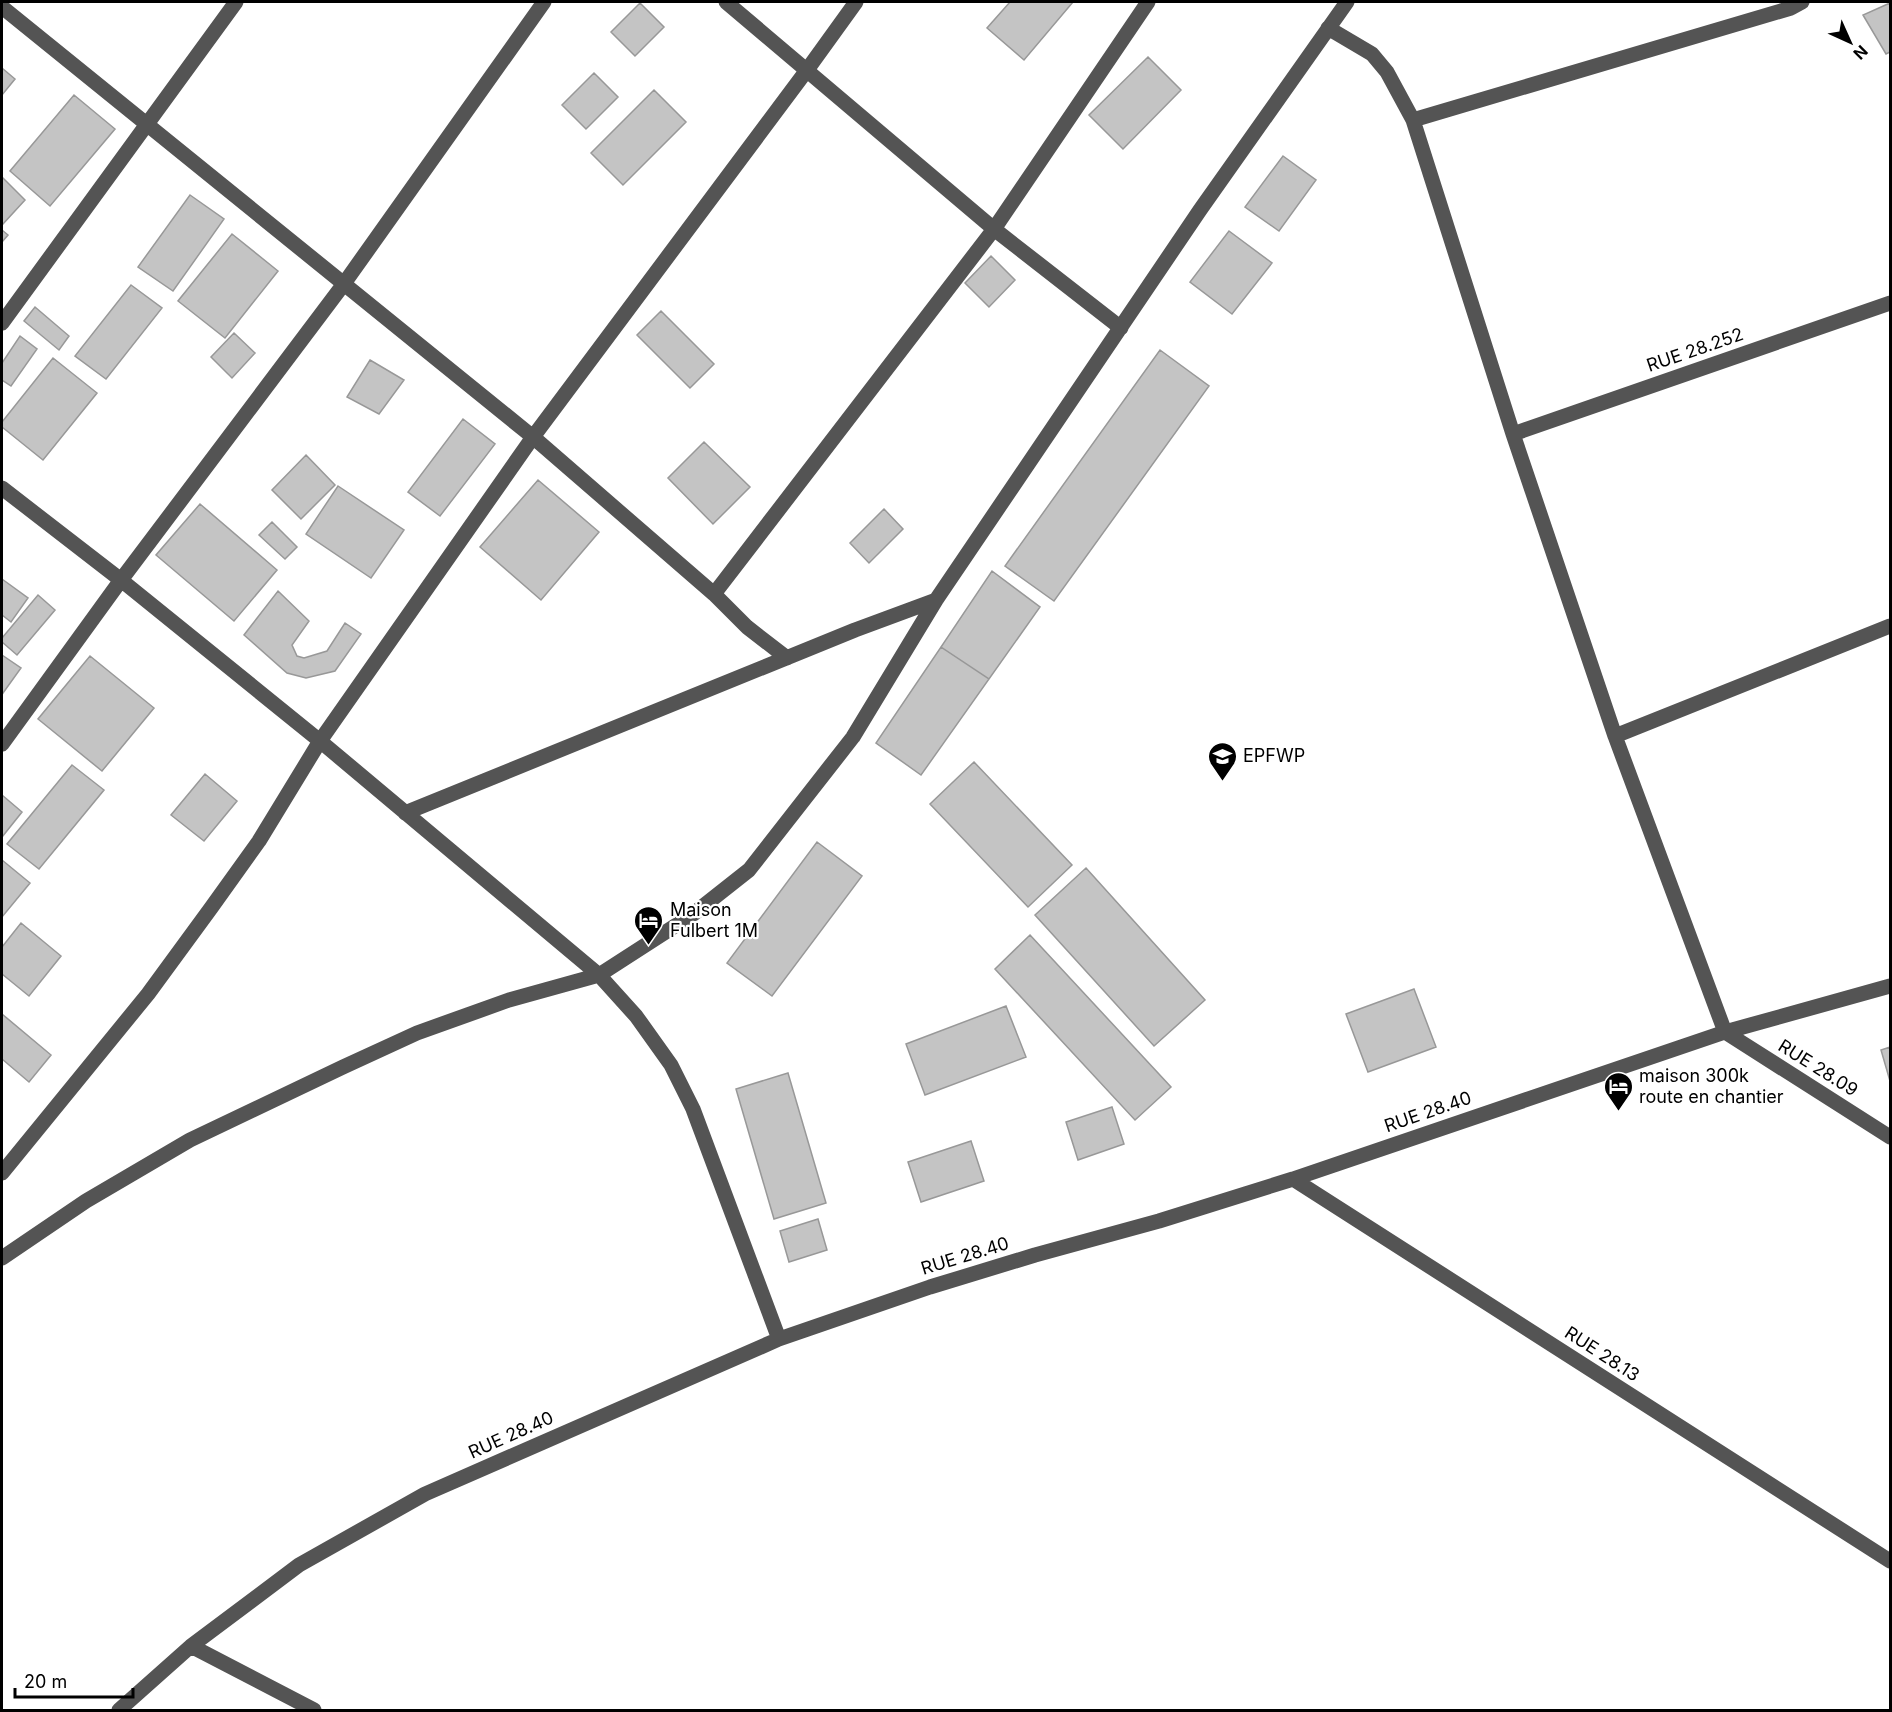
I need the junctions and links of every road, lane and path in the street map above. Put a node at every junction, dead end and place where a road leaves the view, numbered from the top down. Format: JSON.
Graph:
{"nodes":[{"id":1,"x":236,"y":2,"type":"edge"},
{"id":2,"x":544,"y":2,"type":"edge"},
{"id":3,"x":726,"y":2,"type":"edge"},
{"id":4,"x":855,"y":2,"type":"edge"},
{"id":5,"x":1148,"y":2,"type":"edge"},
{"id":6,"x":1347,"y":2,"type":"edge"},
{"id":7,"x":1802,"y":2,"type":"edge"},
{"id":8,"x":2,"y":7,"type":"edge"},
{"id":9,"x":1328,"y":28,"type":"junction"},
{"id":10,"x":807,"y":70,"type":"junction"},
{"id":11,"x":1413,"y":120,"type":"junction"},
{"id":12,"x":146,"y":125,"type":"junction"},
{"id":13,"x":994,"y":229,"type":"junction"},
{"id":14,"x":343,"y":285,"type":"junction"},
{"id":15,"x":1890,"y":303,"type":"edge"},
{"id":16,"x":2,"y":323,"type":"edge"},
{"id":17,"x":1121,"y":328,"type":"junction"},
{"id":18,"x":1512,"y":434,"type":"junction"},
{"id":19,"x":533,"y":438,"type":"junction"},
{"id":20,"x":2,"y":488,"type":"edge"},
{"id":21,"x":121,"y":580,"type":"junction"},
{"id":22,"x":714,"y":594,"type":"junction"},
{"id":23,"x":936,"y":600,"type":"junction"},
{"id":24,"x":1890,"y":626,"type":"edge"},
{"id":25,"x":787,"y":658,"type":"junction"},
{"id":26,"x":1615,"y":736,"type":"junction"},
{"id":27,"x":320,"y":741,"type":"junction"},
{"id":28,"x":2,"y":744,"type":"edge"},
{"id":29,"x":405,"y":813,"type":"junction"},
{"id":30,"x":599,"y":975,"type":"junction"},
{"id":31,"x":1890,"y":986,"type":"edge"},
{"id":32,"x":1725,"y":1032,"type":"junction"},
{"id":33,"x":1890,"y":1137,"type":"edge"},
{"id":34,"x":2,"y":1173,"type":"edge"},
{"id":35,"x":1293,"y":1179,"type":"junction"},
{"id":36,"x":2,"y":1258,"type":"edge"},
{"id":37,"x":779,"y":1339,"type":"junction"},
{"id":38,"x":1890,"y":1561,"type":"edge"},
{"id":39,"x":191,"y":1646,"type":"junction"},
{"id":40,"x":119,"y":1710,"type":"edge"},
{"id":41,"x":314,"y":1710,"type":"edge"}],
"edges":[{"from":1,"to":12,"type":"street"},
{"from":2,"to":14,"type":"street"},
{"from":3,"to":10,"type":"street"},
{"from":4,"to":10,"type":"street"},
{"from":5,"to":13,"type":"street"},
{"from":6,"to":9,"type":"street"},
{"from":7,"to":11,"type":"street"},
{"from":8,"to":12,"type":"street"},
{"from":9,"to":11,"type":"street"},
{"from":9,"to":17,"type":"street"},
{"from":10,"to":13,"type":"street"},
{"from":10,"to":19,"type":"street"},
{"from":11,"to":18,"type":"street"},
{"from":12,"to":14,"type":"street"},
{"from":12,"to":16,"type":"street"},
{"from":13,"to":17,"type":"street"},
{"from":13,"to":22,"type":"street"},
{"from":14,"to":19,"type":"street"},
{"from":14,"to":21,"type":"street"},
{"from":15,"to":18,"type":"street","name":"RUE 28.252"},
{"from":17,"to":23,"type":"street"},
{"from":18,"to":26,"type":"street"},
{"from":19,"to":22,"type":"street"},
{"from":19,"to":27,"type":"street"},
{"from":20,"to":21,"type":"street"},
{"from":21,"to":27,"type":"street"},
{"from":21,"to":28,"type":"street"},
{"from":22,"to":25,"type":"street"},
{"from":23,"to":25,"type":"street"},
{"from":23,"to":30,"type":"street"},
{"from":24,"to":26,"type":"street"},
{"from":25,"to":29,"type":"street"},
{"from":26,"to":32,"type":"street"},
{"from":27,"to":29,"type":"street"},
{"from":27,"to":34,"type":"street"},
{"from":29,"to":30,"type":"street"},
{"from":30,"to":36,"type":"street"},
{"from":30,"to":37,"type":"street"},
{"from":31,"to":32,"type":"street","name":"RUE 28.40"},
{"from":32,"to":33,"type":"street","name":"RUE 28.09"},
{"from":32,"to":35,"type":"street","name":"RUE 28.40"},
{"from":35,"to":37,"type":"street","name":"RUE 28.40"},
{"from":35,"to":38,"type":"street","name":"RUE 28.13"},
{"from":37,"to":39,"type":"street","name":"RUE 28.40"},
{"from":39,"to":40,"type":"street","name":"RUE 28.40"},
{"from":39,"to":41,"type":"street"}]}
